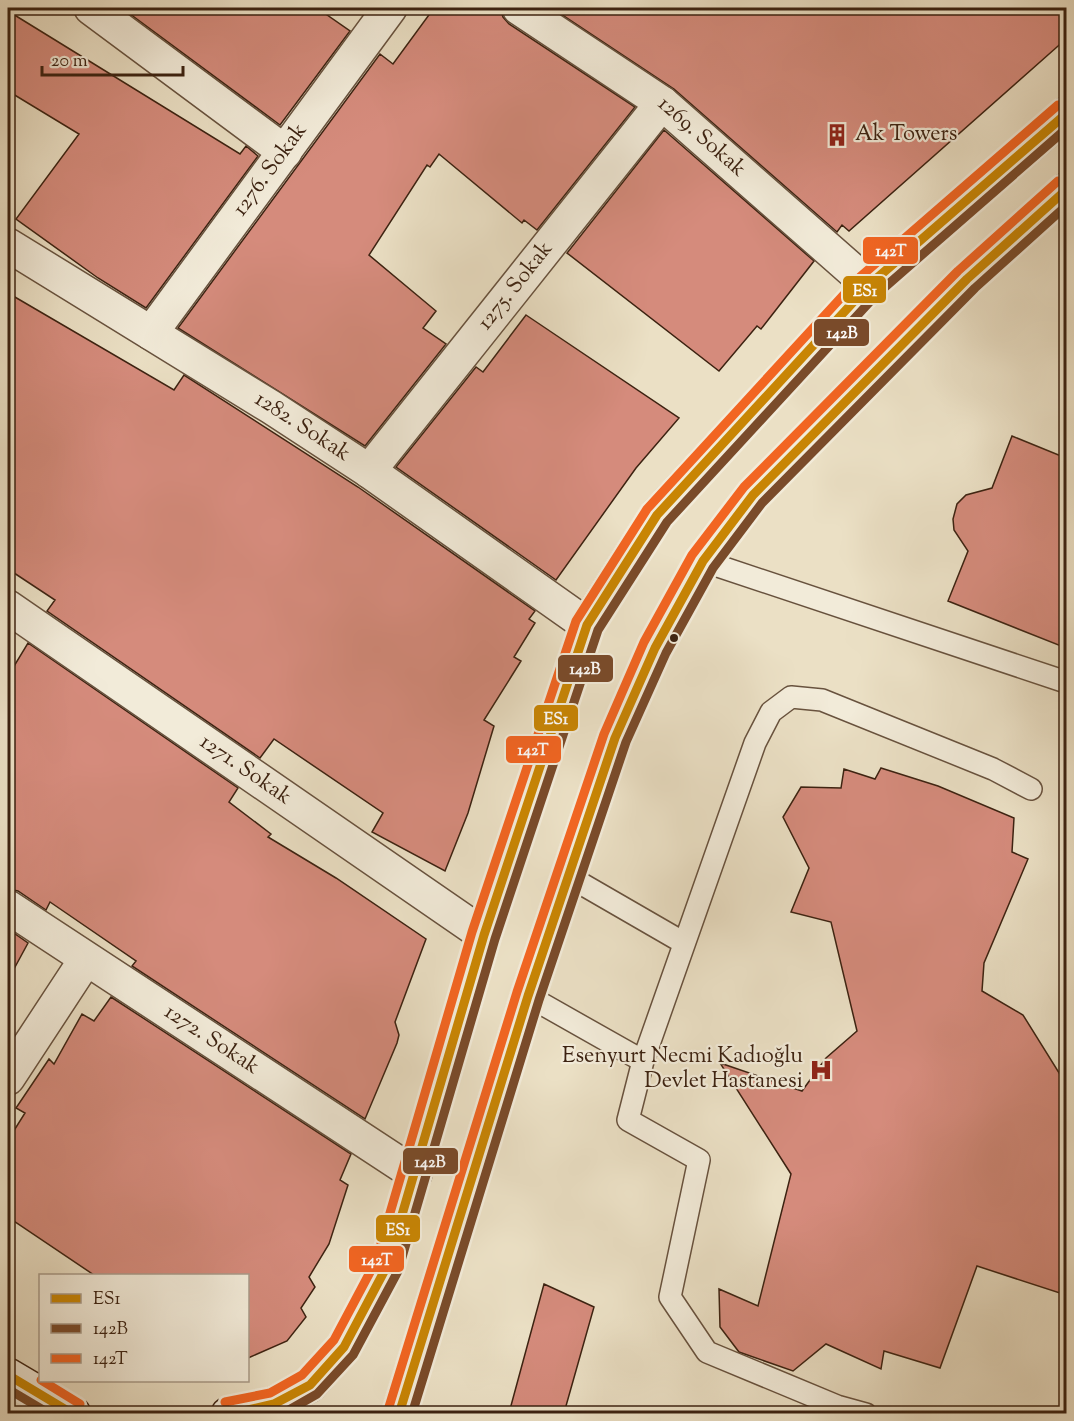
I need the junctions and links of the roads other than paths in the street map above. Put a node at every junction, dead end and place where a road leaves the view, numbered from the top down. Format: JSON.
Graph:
{"nodes":[{"id":1,"x":92,"y":8,"type":"edge"},
{"id":2,"x":390,"y":8,"type":"edge"},
{"id":3,"x":519,"y":8,"type":"edge"},
{"id":4,"x":662,"y":103,"type":"junction"},
{"id":5,"x":1066,"y":114,"type":"edge"},
{"id":6,"x":285,"y":152,"type":"junction"},
{"id":7,"x":1066,"y":190,"type":"edge"},
{"id":8,"x":8,"y":245,"type":"edge"},
{"id":9,"x":869,"y":285,"type":"junction"},
{"id":10,"x":152,"y":333,"type":"junction"},
{"id":11,"x":369,"y":471,"type":"junction"},
{"id":12,"x":703,"y":561,"type":"junction"},
{"id":13,"x":8,"y":607,"type":"edge"},
{"id":14,"x":587,"y":625,"type":"junction"},
{"id":15,"x":1066,"y":682,"type":"edge"},
{"id":16,"x":1031,"y":789,"type":"dead end"},
{"id":17,"x":568,"y":876,"type":"junction"},
{"id":18,"x":8,"y":907,"type":"edge"},
{"id":19,"x":484,"y":935,"type":"junction"},
{"id":20,"x":684,"y":943,"type":"junction"},
{"id":21,"x":86,"y":959,"type":"junction"},
{"id":22,"x":528,"y":996,"type":"junction"},
{"id":23,"x":643,"y":1061,"type":"junction"},
{"id":24,"x":8,"y":1078,"type":"edge"},
{"id":25,"x":415,"y":1174,"type":"junction"},
{"id":26,"x":8,"y":1375,"type":"edge"},
{"id":27,"x":74,"y":1413,"type":"edge"},
{"id":28,"x":228,"y":1413,"type":"edge"},
{"id":29,"x":399,"y":1413,"type":"edge"},
{"id":30,"x":866,"y":1413,"type":"edge"}],
"edges":[{"from":1,"to":6,"type":"street"},
{"from":2,"to":6,"type":"street","name":"1276. Sokak"},
{"from":3,"to":4,"type":"street","name":"1269. Sokak"},
{"from":4,"to":9,"type":"street","name":"1269. Sokak"},
{"from":4,"to":11,"type":"street","name":"1275. Sokak"},
{"from":5,"to":9,"type":"street"},
{"from":6,"to":10,"type":"street","name":"1276. Sokak"},
{"from":7,"to":12,"type":"street"},
{"from":8,"to":10,"type":"street","name":"1282. Sokak"},
{"from":9,"to":14,"type":"street"},
{"from":10,"to":11,"type":"street","name":"1282. Sokak"},
{"from":11,"to":14,"type":"street","name":"1282. Sokak"},
{"from":12,"to":15,"type":"lane"},
{"from":12,"to":17,"type":"street"},
{"from":13,"to":19,"type":"street","name":"1271. Sokak"},
{"from":14,"to":19,"type":"street"},
{"from":16,"to":20,"type":"lane"},
{"from":17,"to":20,"type":"lane"},
{"from":17,"to":22,"type":"street"},
{"from":18,"to":21,"type":"street","name":"1272. Sokak"},
{"from":19,"to":25,"type":"street"},
{"from":20,"to":23,"type":"lane"},
{"from":21,"to":24,"type":"street"},
{"from":21,"to":25,"type":"street","name":"1272. Sokak"},
{"from":22,"to":23,"type":"lane"},
{"from":22,"to":29,"type":"street"},
{"from":23,"to":30,"type":"lane"},
{"from":25,"to":28,"type":"street"},
{"from":26,"to":27,"type":"street"}]}
